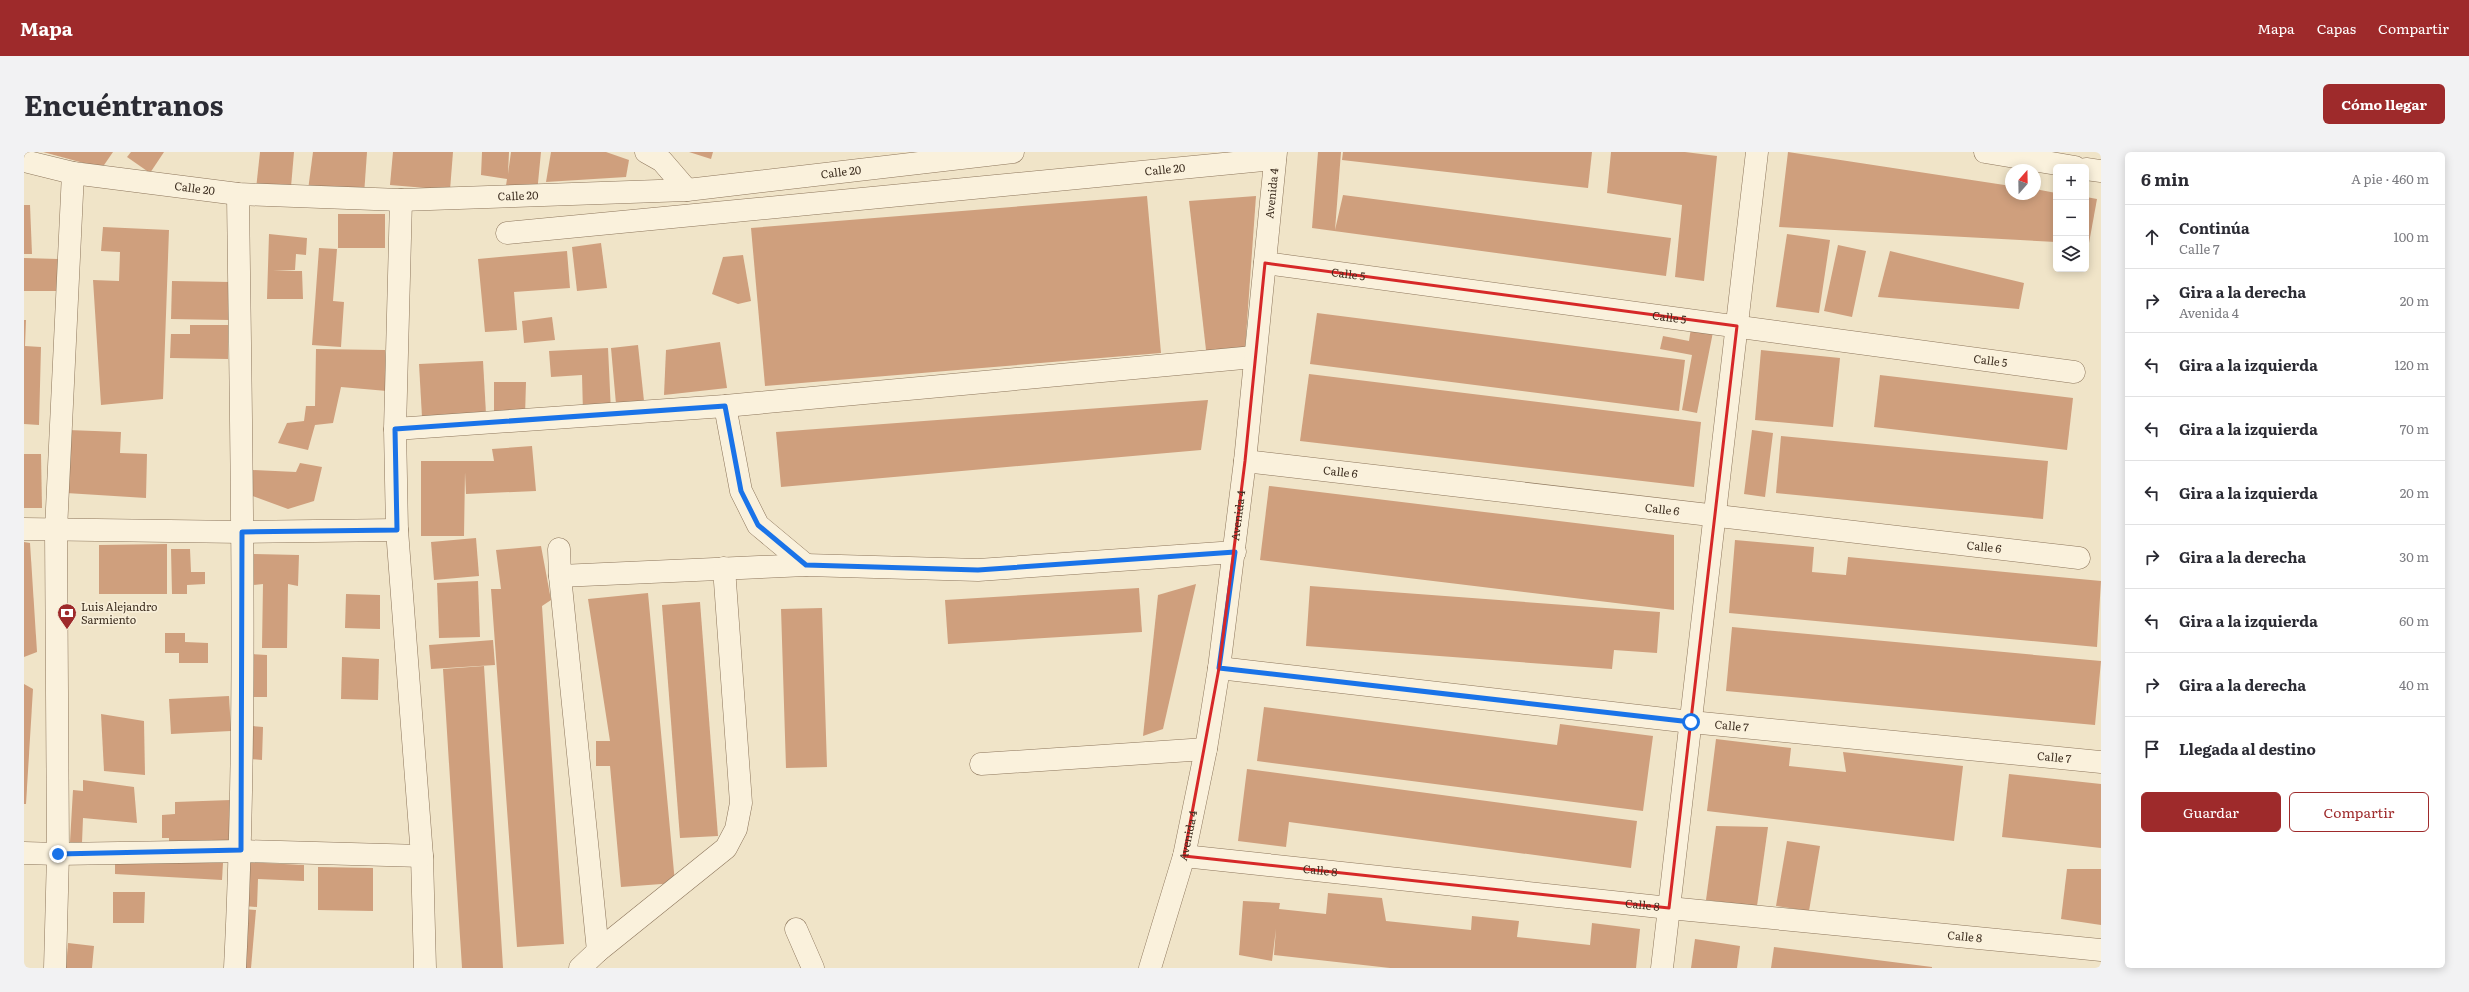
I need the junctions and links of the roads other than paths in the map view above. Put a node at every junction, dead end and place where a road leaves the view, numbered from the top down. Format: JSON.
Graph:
{"nodes":[{"id":1,"x":646,"y":152,"type":"edge"},
{"id":2,"x":1013,"y":152,"type":"edge"},
{"id":3,"x":1757,"y":152,"type":"edge"},
{"id":4,"x":1985,"y":152,"type":"edge"},
{"id":5,"x":1275,"y":155,"type":"edge"},
{"id":6,"x":24,"y":161,"type":"edge"},
{"id":7,"x":2057,"y":164,"type":"edge"},
{"id":8,"x":2089,"y":169,"type":"edge"},
{"id":9,"x":2101,"y":171,"type":"edge"},
{"id":10,"x":73,"y":173,"type":"junction"},
{"id":11,"x":687,"y":190,"type":"junction"},
{"id":12,"x":238,"y":194,"type":"junction"},
{"id":13,"x":401,"y":200,"type":"junction"},
{"id":14,"x":507,"y":233,"type":"dead end"},
{"id":15,"x":1265,"y":262,"type":"junction"},
{"id":16,"x":1737,"y":326,"type":"junction"},
{"id":17,"x":1254,"y":357,"type":"junction"},
{"id":18,"x":2074,"y":372,"type":"dead end"},
{"id":19,"x":725,"y":406,"type":"junction"},
{"id":20,"x":395,"y":429,"type":"junction"},
{"id":21,"x":1246,"y":461,"type":"junction"},
{"id":22,"x":1715,"y":516,"type":"junction"},
{"id":23,"x":24,"y":529,"type":"edge"},
{"id":24,"x":56,"y":530,"type":"junction"},
{"id":25,"x":397,"y":530,"type":"junction"},
{"id":26,"x":242,"y":532,"type":"junction"},
{"id":27,"x":559,"y":549,"type":"dead end"},
{"id":28,"x":1235,"y":552,"type":"junction"},
{"id":29,"x":2079,"y":558,"type":"dead end"},
{"id":30,"x":806,"y":565,"type":"junction"},
{"id":31,"x":724,"y":568,"type":"junction"},
{"id":32,"x":560,"y":576,"type":"junction"},
{"id":33,"x":1219,"y":668,"type":"junction"},
{"id":34,"x":1691,"y":722,"type":"junction"},
{"id":35,"x":1206,"y":749,"type":"junction"},
{"id":36,"x":2101,"y":762,"type":"edge"},
{"id":37,"x":982,"y":764,"type":"dead end"},
{"id":38,"x":241,"y":850,"type":"junction"},
{"id":39,"x":24,"y":853,"type":"edge"},
{"id":40,"x":58,"y":854,"type":"junction"},
{"id":41,"x":422,"y":856,"type":"junction"},
{"id":42,"x":1184,"y":856,"type":"junction"},
{"id":43,"x":1669,"y":908,"type":"junction"},
{"id":44,"x":796,"y":929,"type":"dead end"},
{"id":45,"x":2101,"y":950,"type":"edge"},
{"id":46,"x":598,"y":951,"type":"junction"},
{"id":47,"x":55,"y":968,"type":"edge"},
{"id":48,"x":235,"y":968,"type":"edge"},
{"id":49,"x":425,"y":968,"type":"edge"},
{"id":50,"x":580,"y":968,"type":"edge"},
{"id":51,"x":813,"y":968,"type":"edge"},
{"id":52,"x":1150,"y":968,"type":"edge"},
{"id":53,"x":1662,"y":968,"type":"edge"}],
"edges":[{"from":1,"to":11,"type":"street"},
{"from":2,"to":11,"type":"street","name":"Calle 20"},
{"from":3,"to":16,"type":"street"},
{"from":4,"to":7,"type":"street"},
{"from":5,"to":14,"type":"street","name":"Calle 20"},
{"from":5,"to":15,"type":"street","name":"Avenida 4"},
{"from":6,"to":10,"type":"street","name":"Calle 20"},
{"from":8,"to":9,"type":"street"},
{"from":10,"to":12,"type":"street","name":"Calle 20"},
{"from":10,"to":24,"type":"street"},
{"from":11,"to":13,"type":"street","name":"Calle 20"},
{"from":12,"to":13,"type":"street","name":"Calle 20"},
{"from":12,"to":26,"type":"street"},
{"from":13,"to":20,"type":"street"},
{"from":15,"to":16,"type":"street","name":"Calle 5"},
{"from":15,"to":17,"type":"street","name":"Avenida 4"},
{"from":16,"to":18,"type":"street","name":"Calle 5"},
{"from":16,"to":22,"type":"street"},
{"from":17,"to":19,"type":"street"},
{"from":17,"to":21,"type":"street","name":"Avenida 4"},
{"from":19,"to":20,"type":"street"},
{"from":19,"to":30,"type":"street"},
{"from":20,"to":25,"type":"street"},
{"from":21,"to":22,"type":"street","name":"Calle 6"},
{"from":21,"to":28,"type":"street","name":"Avenida 4"},
{"from":22,"to":29,"type":"street","name":"Calle 6"},
{"from":22,"to":34,"type":"street"},
{"from":23,"to":24,"type":"street"},
{"from":24,"to":26,"type":"street"},
{"from":24,"to":40,"type":"street"},
{"from":25,"to":26,"type":"street"},
{"from":25,"to":41,"type":"street"},
{"from":26,"to":38,"type":"street"},
{"from":27,"to":32,"type":"street"},
{"from":28,"to":30,"type":"street"},
{"from":28,"to":33,"type":"street","name":"Avenida 4"},
{"from":30,"to":31,"type":"street"},
{"from":31,"to":32,"type":"street"},
{"from":31,"to":46,"type":"street"},
{"from":32,"to":46,"type":"street"},
{"from":33,"to":34,"type":"street","name":"Calle 7"},
{"from":33,"to":35,"type":"street","name":"Avenida 4"},
{"from":34,"to":36,"type":"street","name":"Calle 7"},
{"from":34,"to":43,"type":"street"},
{"from":35,"to":37,"type":"street"},
{"from":35,"to":42,"type":"street","name":"Avenida 4"},
{"from":38,"to":40,"type":"street"},
{"from":38,"to":41,"type":"street"},
{"from":38,"to":48,"type":"street"},
{"from":39,"to":40,"type":"street"},
{"from":40,"to":47,"type":"street"},
{"from":41,"to":49,"type":"street"},
{"from":42,"to":43,"type":"street","name":"Calle 8"},
{"from":42,"to":52,"type":"street","name":"Avenida 4"},
{"from":43,"to":45,"type":"street","name":"Calle 8"},
{"from":43,"to":53,"type":"street"},
{"from":44,"to":51,"type":"street"},
{"from":46,"to":50,"type":"street"}]}
